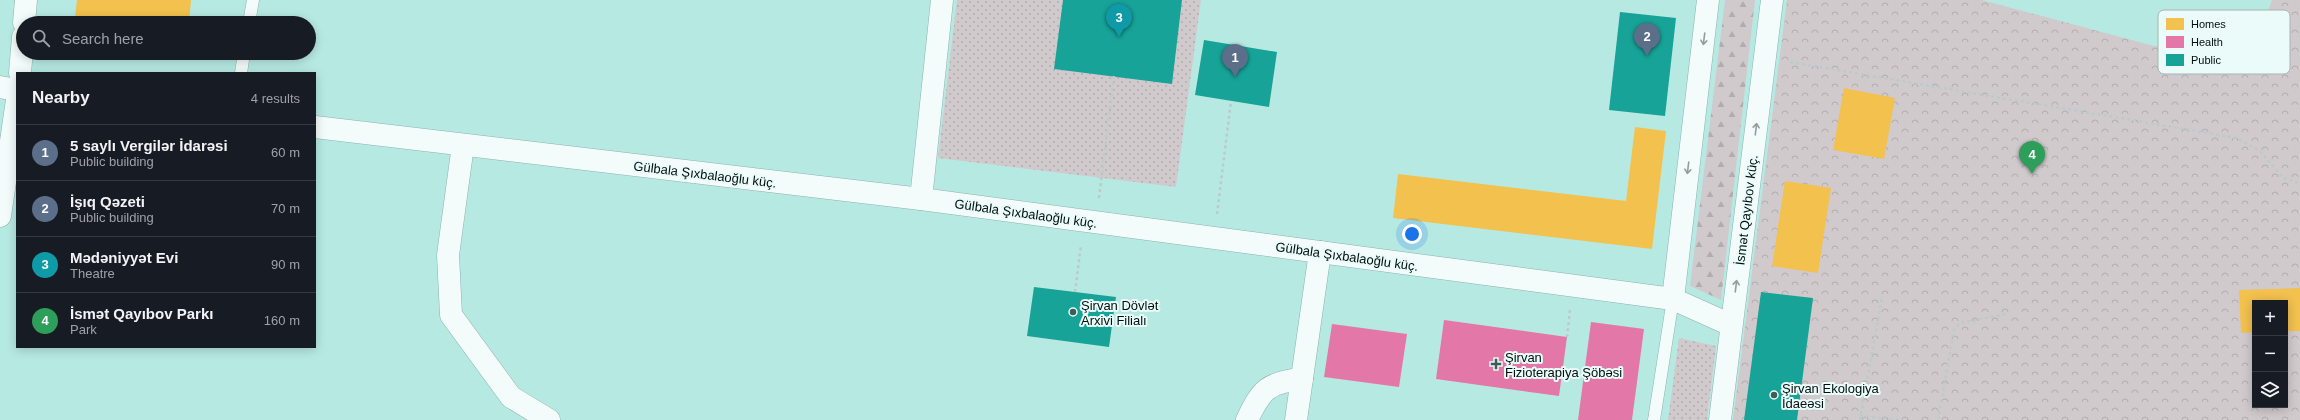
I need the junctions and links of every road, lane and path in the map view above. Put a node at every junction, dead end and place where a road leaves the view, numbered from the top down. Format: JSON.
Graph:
{"nodes":[{"id":1,"x":26,"y":0,"type":"edge"},
{"id":2,"x":253,"y":0,"type":"edge"},
{"id":3,"x":942,"y":0,"type":"edge"},
{"id":4,"x":1708,"y":0,"type":"edge"},
{"id":5,"x":1772,"y":0,"type":"edge"},
{"id":6,"x":25,"y":16,"type":"edge"},
{"id":7,"x":250,"y":16,"type":"edge"},
{"id":8,"x":1765,"y":58,"type":"junction"},
{"id":9,"x":21,"y":60,"type":"edge"},
{"id":10,"x":243,"y":60,"type":"edge"},
{"id":11,"x":20,"y":72,"type":"edge"},
{"id":12,"x":241,"y":72,"type":"edge"},
{"id":13,"x":1114,"y":76,"type":"dead end"},
{"id":14,"x":0,"y":87,"type":"edge"},
{"id":15,"x":16,"y":90,"type":"edge"},
{"id":16,"x":1231,"y":101,"type":"dead end"},
{"id":17,"x":16,"y":107,"type":"edge"},
{"id":18,"x":316,"y":127,"type":"edge"},
{"id":19,"x":463,"y":145,"type":"junction"},
{"id":20,"x":2300,"y":183,"type":"edge"},
{"id":21,"x":921,"y":199,"type":"junction"},
{"id":22,"x":0,"y":216,"type":"edge"},
{"id":23,"x":1090,"y":222,"type":"junction"},
{"id":24,"x":1214,"y":238,"type":"junction"},
{"id":25,"x":1320,"y":252,"type":"junction"},
{"id":26,"x":1075,"y":292,"type":"dead end"},
{"id":27,"x":1882,"y":298,"type":"dead end"},
{"id":28,"x":1674,"y":299,"type":"junction"},
{"id":29,"x":2006,"y":314,"type":"dead end"},
{"id":30,"x":1731,"y":325,"type":"junction"},
{"id":31,"x":1302,"y":379,"type":"junction"},
{"id":32,"x":1860,"y":416,"type":"junction"},
{"id":33,"x":549,"y":420,"type":"edge"},
{"id":34,"x":1247,"y":420,"type":"edge"},
{"id":35,"x":1296,"y":420,"type":"edge"},
{"id":36,"x":1654,"y":420,"type":"edge"},
{"id":37,"x":1720,"y":420,"type":"edge"},
{"id":38,"x":1860,"y":420,"type":"edge"},
{"id":39,"x":1900,"y":420,"type":"edge"},
{"id":40,"x":1938,"y":420,"type":"edge"}],
"edges":[{"from":1,"to":6,"type":"street"},
{"from":2,"to":7,"type":"lane"},
{"from":3,"to":21,"type":"street"},
{"from":4,"to":28,"type":"street","one_way":true},
{"from":5,"to":8,"type":"street","name":"İsmət Qayıbov küç."},
{"from":8,"to":20,"type":"path"},
{"from":30,"to":8,"type":"street","name":"İsmət Qayıbov küç.","one_way":true},
{"from":9,"to":11,"type":"street"},
{"from":10,"to":12,"type":"lane"},
{"from":13,"to":23,"type":"path"},
{"from":14,"to":15,"type":"street"},
{"from":16,"to":24,"type":"path"},
{"from":17,"to":22,"type":"street"},
{"from":18,"to":19,"type":"street","name":"Gülbala Şıxbalaoğlu küç."},
{"from":19,"to":21,"type":"street","name":"Gülbala Şıxbalaoğlu küç."},
{"from":19,"to":33,"type":"street"},
{"from":21,"to":23,"type":"street","name":"Gülbala Şıxbalaoğlu küç."},
{"from":23,"to":24,"type":"street","name":"Gülbala Şıxbalaoğlu küç."},
{"from":23,"to":26,"type":"path"},
{"from":24,"to":25,"type":"street","name":"Gülbala Şıxbalaoğlu küç."},
{"from":25,"to":28,"type":"street","name":"Gülbala Şıxbalaoğlu küç."},
{"from":25,"to":31,"type":"street"},
{"from":27,"to":32,"type":"path"},
{"from":28,"to":30,"type":"street","name":"Gülbala Şıxbalaoğlu küç."},
{"from":28,"to":36,"type":"lane"},
{"from":29,"to":40,"type":"path"},
{"from":30,"to":37,"type":"street","name":"İsmət Qayıbov küç."},
{"from":31,"to":34,"type":"street"},
{"from":31,"to":35,"type":"street"},
{"from":32,"to":38,"type":"path"},
{"from":32,"to":39,"type":"path"}]}
